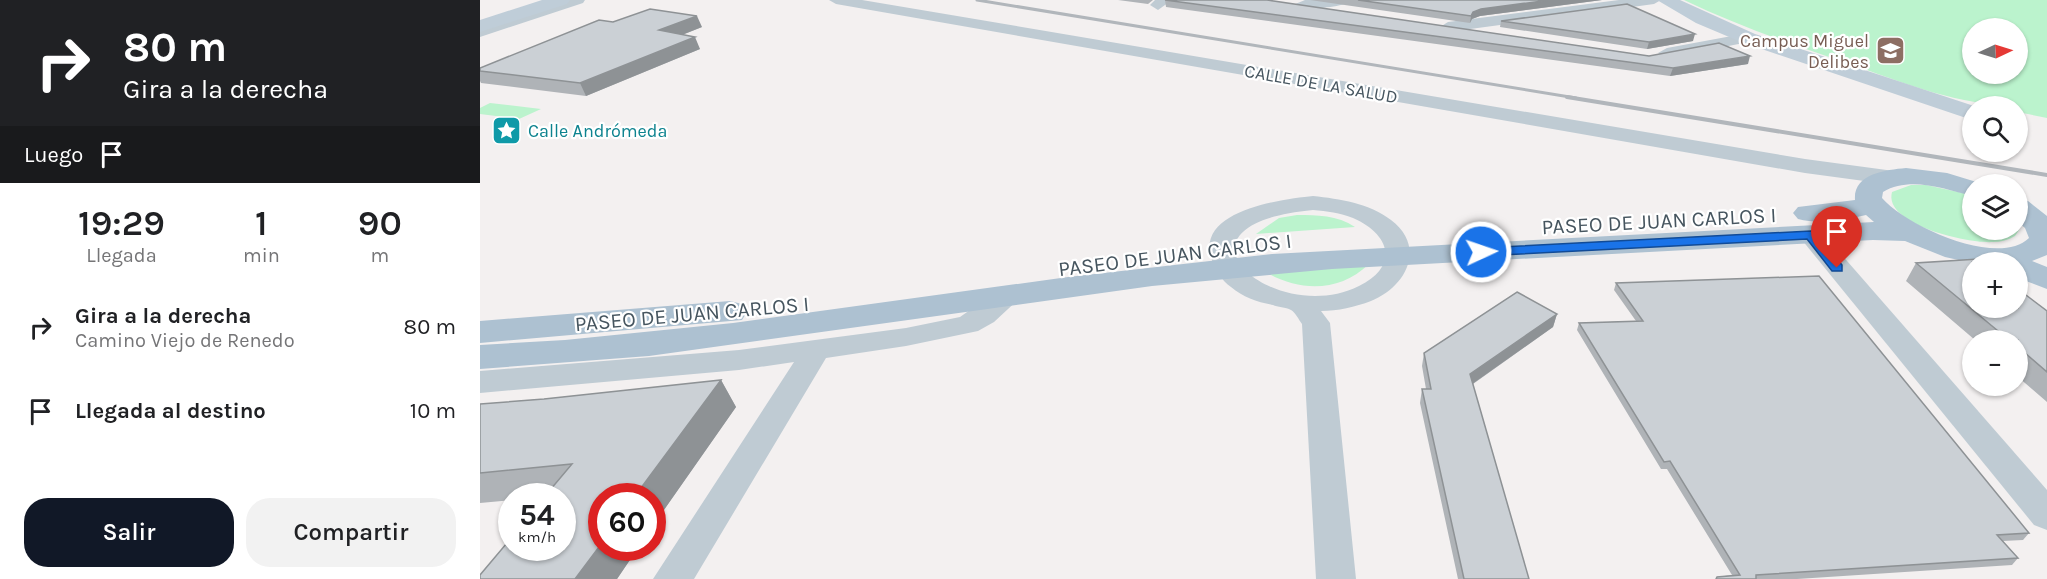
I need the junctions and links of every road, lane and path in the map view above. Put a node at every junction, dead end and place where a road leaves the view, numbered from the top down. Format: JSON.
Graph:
{"nodes":[{"id":1,"x":561,"y":0,"type":"edge"},
{"id":2,"x":578,"y":0,"type":"edge"},
{"id":3,"x":836,"y":0,"type":"edge"},
{"id":4,"x":1346,"y":0,"type":"edge"},
{"id":5,"x":1654,"y":0,"type":"edge"},
{"id":6,"x":1666,"y":0,"type":"edge"},
{"id":7,"x":1282,"y":3,"type":"edge"},
{"id":8,"x":1301,"y":5,"type":"junction"},
{"id":9,"x":1357,"y":14,"type":"edge"},
{"id":10,"x":480,"y":26,"type":"edge"},
{"id":11,"x":480,"y":32,"type":"edge"},
{"id":12,"x":1506,"y":36,"type":"edge"},
{"id":13,"x":1748,"y":38,"type":"junction"},
{"id":14,"x":1647,"y":56,"type":"edge"},
{"id":15,"x":1962,"y":110,"type":"edge"},
{"id":16,"x":1805,"y":166,"type":"junction"},
{"id":17,"x":1894,"y":178,"type":"junction"},
{"id":18,"x":1962,"y":186,"type":"edge"},
{"id":19,"x":1870,"y":202,"type":"junction"},
{"id":20,"x":2028,"y":213,"type":"edge"},
{"id":21,"x":2028,"y":217,"type":"edge"},
{"id":22,"x":1907,"y":232,"type":"junction"},
{"id":23,"x":2045,"y":233,"type":"edge"},
{"id":24,"x":1811,"y":235,"type":"junction"},
{"id":25,"x":1397,"y":245,"type":"junction"},
{"id":26,"x":1966,"y":252,"type":"edge"},
{"id":27,"x":2028,"y":253,"type":"edge"},
{"id":28,"x":1225,"y":257,"type":"junction"},
{"id":29,"x":2028,"y":271,"type":"edge"},
{"id":30,"x":2047,"y":279,"type":"edge"},
{"id":31,"x":1007,"y":297,"type":"junction"},
{"id":32,"x":1318,"y":309,"type":"junction"},
{"id":33,"x":480,"y":332,"type":"edge"},
{"id":34,"x":815,"y":350,"type":"junction"},
{"id":35,"x":480,"y":357,"type":"edge"},
{"id":36,"x":480,"y":382,"type":"edge"},
{"id":37,"x":2047,"y":515,"type":"edge"},
{"id":38,"x":673,"y":579,"type":"edge"},
{"id":39,"x":1336,"y":579,"type":"edge"}],
"edges":[{"from":1,"to":10,"type":"street"},
{"from":2,"to":11,"type":"street"},
{"from":3,"to":16,"type":"street","name":"CALLE DE LA SALUD"},
{"from":4,"to":8,"type":"street"},
{"from":5,"to":12,"type":"street"},
{"from":6,"to":13,"type":"street"},
{"from":7,"to":8,"type":"street"},
{"from":8,"to":9,"type":"street"},
{"from":13,"to":14,"type":"street"},
{"from":13,"to":15,"type":"street"},
{"from":16,"to":17,"type":"street","name":"CALLE DE LA SALUD"},
{"from":16,"to":19,"type":"street","name":"CALLE DE LA SALUD"},
{"from":17,"to":18,"type":"main road"},
{"from":17,"to":19,"type":"main road"},
{"from":19,"to":22,"type":"main road"},
{"from":19,"to":25,"type":"main road","name":"PASEO DE JUAN CARLOS I"},
{"from":20,"to":23,"type":"main road"},
{"from":21,"to":23,"type":"main road"},
{"from":22,"to":24,"type":"main road","name":"PASEO DE JUAN CARLOS I"},
{"from":22,"to":26,"type":"main road"},
{"from":23,"to":27,"type":"main road"},
{"from":24,"to":25,"type":"main road","name":"PASEO DE JUAN CARLOS I"},
{"from":24,"to":37,"type":"street"},
{"from":25,"to":28,"type":"main road","name":"PASEO DE JUAN CARLOS I"},
{"from":25,"to":28,"type":"street"},
{"from":25,"to":32,"type":"street"},
{"from":28,"to":31,"type":"main road","name":"PASEO DE JUAN CARLOS I"},
{"from":28,"to":32,"type":"street"},
{"from":28,"to":33,"type":"main road","name":"PASEO DE JUAN CARLOS I"},
{"from":29,"to":30,"type":"main road"},
{"from":31,"to":34,"type":"street"},
{"from":31,"to":35,"type":"main road","name":"PASEO DE JUAN CARLOS I"},
{"from":32,"to":39,"type":"street"},
{"from":34,"to":36,"type":"street"},
{"from":34,"to":38,"type":"street"}]}
